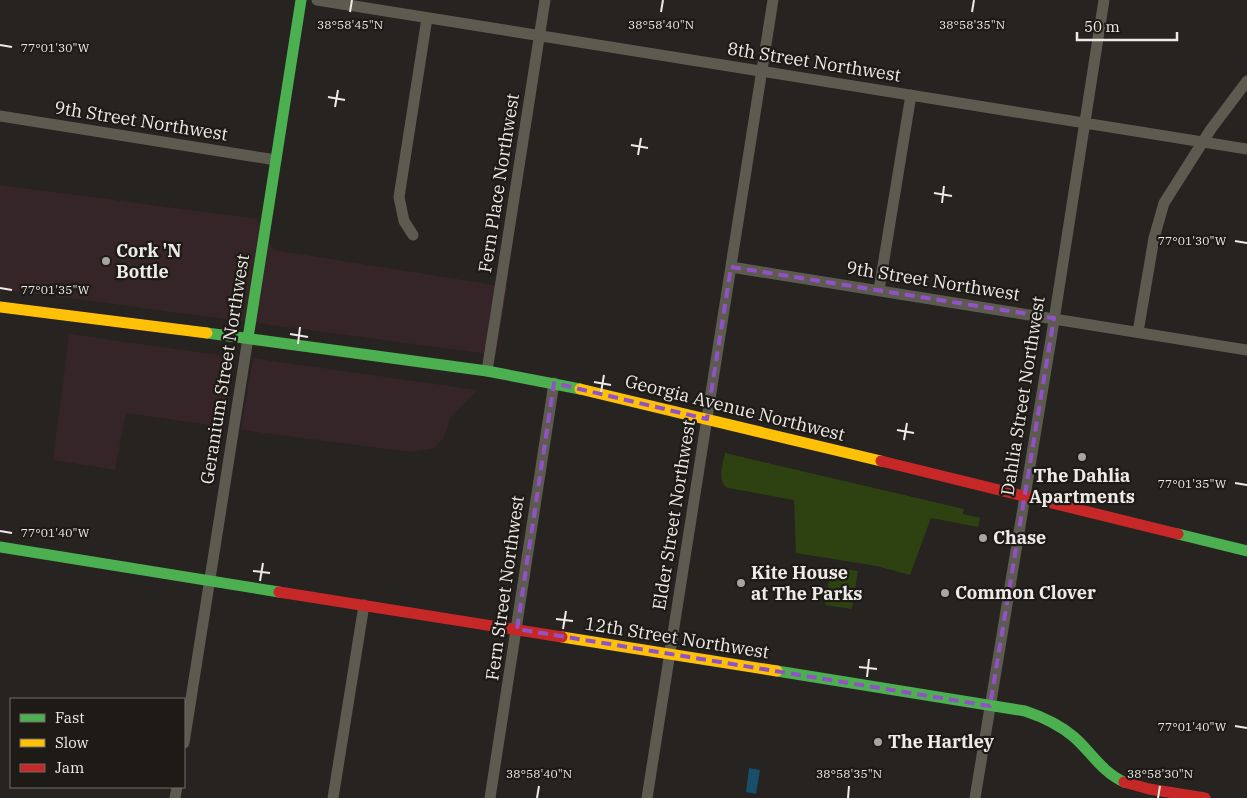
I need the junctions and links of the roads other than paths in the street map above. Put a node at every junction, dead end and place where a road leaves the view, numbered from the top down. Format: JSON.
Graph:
{"nodes":[{"id":1,"x":301,"y":0,"type":"edge"},
{"id":2,"x":317,"y":0,"type":"edge"},
{"id":3,"x":545,"y":0,"type":"edge"},
{"id":4,"x":773,"y":0,"type":"edge"},
{"id":5,"x":1104,"y":0,"type":"edge"},
{"id":6,"x":428,"y":18,"type":"junction"},
{"id":7,"x":540,"y":36,"type":"junction"},
{"id":8,"x":762,"y":72,"type":"junction"},
{"id":9,"x":1247,"y":81,"type":"edge"},
{"id":10,"x":911,"y":95,"type":"junction"},
{"id":11,"x":0,"y":116,"type":"edge"},
{"id":12,"x":1085,"y":123,"type":"junction"},
{"id":13,"x":1202,"y":142,"type":"junction"},
{"id":14,"x":1247,"y":148,"type":"edge"},
{"id":15,"x":276,"y":160,"type":"junction"},
{"id":16,"x":413,"y":235,"type":"dead end"},
{"id":17,"x":731,"y":267,"type":"junction"},
{"id":18,"x":879,"y":290,"type":"junction"},
{"id":19,"x":0,"y":306,"type":"edge"},
{"id":20,"x":1054,"y":318,"type":"junction"},
{"id":21,"x":1138,"y":332,"type":"junction"},
{"id":22,"x":248,"y":338,"type":"junction"},
{"id":23,"x":1247,"y":350,"type":"edge"},
{"id":24,"x":487,"y":372,"type":"junction"},
{"id":25,"x":554,"y":383,"type":"junction"},
{"id":26,"x":707,"y":419,"type":"junction"},
{"id":27,"x":1025,"y":497,"type":"junction"},
{"id":28,"x":0,"y":547,"type":"edge"},
{"id":29,"x":1247,"y":551,"type":"edge"},
{"id":30,"x":210,"y":580,"type":"junction"},
{"id":31,"x":364,"y":605,"type":"junction"},
{"id":32,"x":517,"y":629,"type":"junction"},
{"id":33,"x":670,"y":655,"type":"junction"},
{"id":34,"x":990,"y":706,"type":"junction"},
{"id":35,"x":185,"y":737,"type":"edge"},
{"id":36,"x":333,"y":798,"type":"edge"},
{"id":37,"x":490,"y":798,"type":"edge"},
{"id":38,"x":647,"y":798,"type":"edge"},
{"id":39,"x":975,"y":798,"type":"edge"},
{"id":40,"x":1205,"y":798,"type":"edge"}],
"edges":[{"from":1,"to":15,"type":"main road","name":"Geranium Street Northwest"},
{"from":2,"to":6,"type":"street","name":"8th Street Northwest"},
{"from":3,"to":7,"type":"street","name":"Fern Place Northwest"},
{"from":4,"to":8,"type":"street","name":"Elder Street Northwest"},
{"from":5,"to":12,"type":"street","name":"Dahlia Street Northwest"},
{"from":6,"to":7,"type":"street","name":"8th Street Northwest"},
{"from":6,"to":16,"type":"street"},
{"from":7,"to":8,"type":"street","name":"8th Street Northwest"},
{"from":7,"to":24,"type":"street","name":"Fern Place Northwest"},
{"from":8,"to":10,"type":"street","name":"8th Street Northwest"},
{"from":8,"to":17,"type":"street","name":"Elder Street Northwest"},
{"from":9,"to":13,"type":"street"},
{"from":10,"to":12,"type":"street","name":"8th Street Northwest"},
{"from":10,"to":18,"type":"street"},
{"from":11,"to":15,"type":"street","name":"9th Street Northwest"},
{"from":12,"to":13,"type":"street","name":"8th Street Northwest"},
{"from":12,"to":20,"type":"street","name":"Dahlia Street Northwest"},
{"from":13,"to":14,"type":"street","name":"8th Street Northwest"},
{"from":13,"to":21,"type":"street"},
{"from":15,"to":22,"type":"main road","name":"Geranium Street Northwest"},
{"from":17,"to":18,"type":"street","name":"9th Street Northwest"},
{"from":17,"to":26,"type":"street","name":"Elder Street Northwest"},
{"from":18,"to":20,"type":"street","name":"9th Street Northwest"},
{"from":19,"to":22,"type":"main road","name":"Georgia Avenue Northwest"},
{"from":20,"to":21,"type":"street","name":"9th Street Northwest"},
{"from":20,"to":27,"type":"street","name":"Dahlia Street Northwest"},
{"from":21,"to":23,"type":"street","name":"9th Street Northwest"},
{"from":22,"to":24,"type":"main road","name":"Georgia Avenue Northwest"},
{"from":22,"to":30,"type":"street","name":"Geranium Street Northwest"},
{"from":24,"to":25,"type":"main road","name":"Georgia Avenue Northwest"},
{"from":25,"to":26,"type":"main road","name":"Georgia Avenue Northwest"},
{"from":25,"to":32,"type":"street","name":"Fern Street Northwest"},
{"from":26,"to":27,"type":"main road","name":"Georgia Avenue Northwest"},
{"from":26,"to":33,"type":"street","name":"Elder Street Northwest"},
{"from":27,"to":29,"type":"main road","name":"Georgia Avenue Northwest"},
{"from":27,"to":34,"type":"street","name":"Dahlia Street Northwest"},
{"from":28,"to":30,"type":"main road","name":"12th Street Northwest"},
{"from":30,"to":31,"type":"main road","name":"12th Street Northwest"},
{"from":30,"to":35,"type":"street","name":"Geranium Street Northwest"},
{"from":31,"to":32,"type":"main road","name":"12th Street Northwest"},
{"from":31,"to":36,"type":"street"},
{"from":32,"to":33,"type":"main road","name":"12th Street Northwest"},
{"from":32,"to":37,"type":"street","name":"Fern Street Northwest"},
{"from":33,"to":34,"type":"main road","name":"12th Street Northwest"},
{"from":33,"to":38,"type":"street","name":"Elder Street Northwest"},
{"from":34,"to":39,"type":"street","name":"Dahlia Street Northwest"},
{"from":34,"to":40,"type":"main road","name":"12th Street Northwest"}]}
